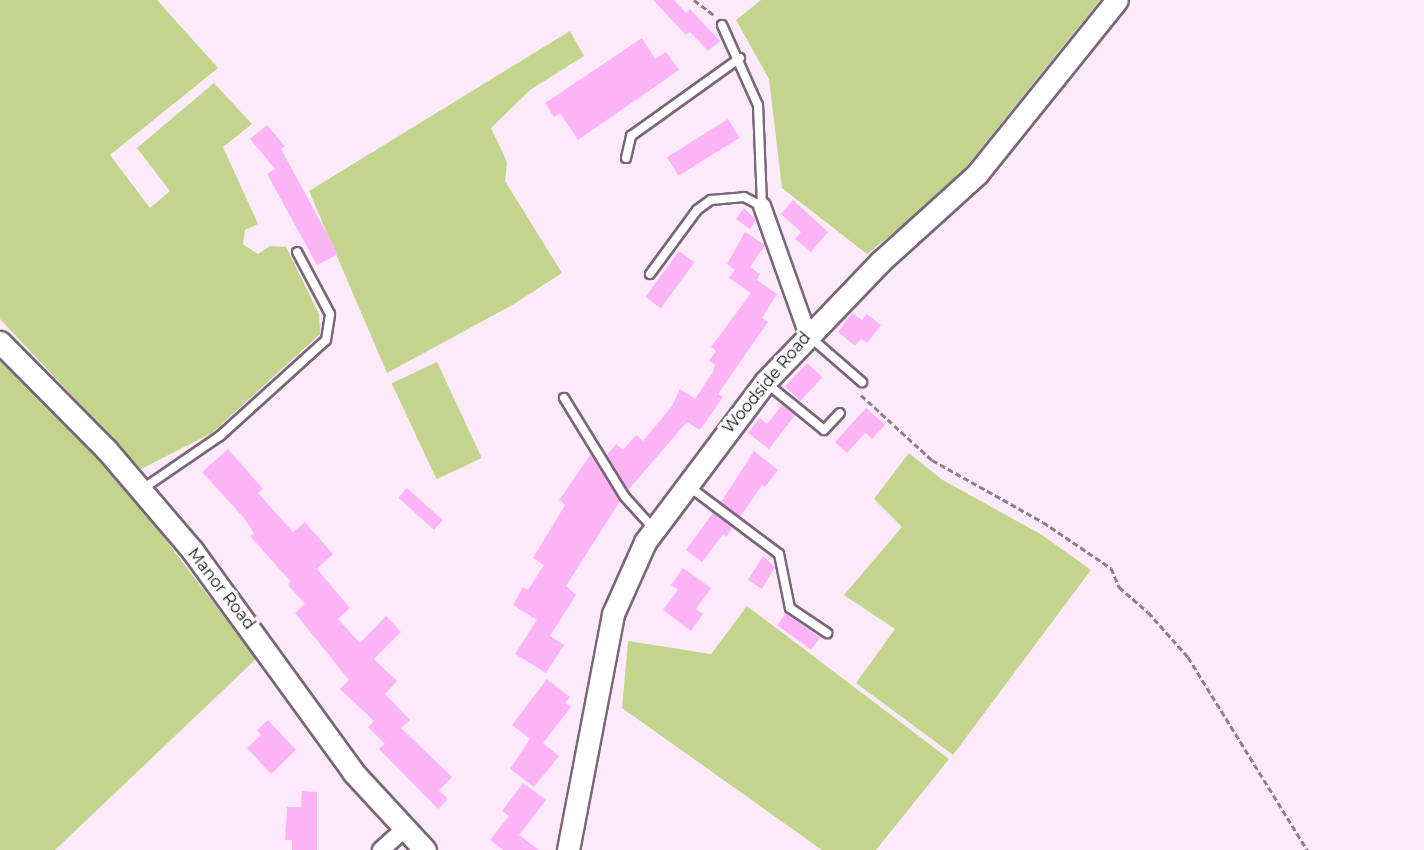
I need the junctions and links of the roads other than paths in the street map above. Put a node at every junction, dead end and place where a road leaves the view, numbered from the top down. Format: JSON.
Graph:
{"nodes":[{"id":1,"x":1118,"y":0,"type":"edge"},
{"id":2,"x":722,"y":25,"type":"road end"},
{"id":3,"x":740,"y":58,"type":"junction"},
{"id":4,"x":626,"y":158,"type":"dead end"},
{"id":5,"x":762,"y":206,"type":"junction"},
{"id":6,"x":297,"y":252,"type":"dead end"},
{"id":7,"x":650,"y":274,"type":"dead end"},
{"id":8,"x":808,"y":335,"type":"junction"},
{"id":9,"x":0,"y":342,"type":"edge"},
{"id":10,"x":765,"y":382,"type":"junction"},
{"id":11,"x":862,"y":382,"type":"dead end"},
{"id":12,"x":564,"y":398,"type":"dead end"},
{"id":13,"x":840,"y":413,"type":"dead end"},
{"id":14,"x":687,"y":484,"type":"junction"},
{"id":15,"x":140,"y":490,"type":"junction"},
{"id":16,"x":655,"y":530,"type":"junction"},
{"id":17,"x":827,"y":633,"type":"dead end"},
{"id":18,"x":403,"y":830,"type":"junction"},
{"id":19,"x":381,"y":850,"type":"edge"},
{"id":20,"x":424,"y":850,"type":"edge"},
{"id":21,"x":568,"y":850,"type":"edge"}],
"edges":[{"from":1,"to":8,"type":"street","name":"Woodside Road"},
{"from":2,"to":3,"type":"lane"},
{"from":3,"to":4,"type":"lane"},
{"from":3,"to":5,"type":"lane"},
{"from":5,"to":7,"type":"lane"},
{"from":5,"to":8,"type":"street"},
{"from":6,"to":15,"type":"lane"},
{"from":8,"to":10,"type":"street","name":"Woodside Road"},
{"from":8,"to":11,"type":"lane"},
{"from":9,"to":15,"type":"street","name":"Manor Road"},
{"from":10,"to":13,"type":"lane"},
{"from":10,"to":14,"type":"street","name":"Woodside Road"},
{"from":12,"to":16,"type":"lane"},
{"from":14,"to":16,"type":"street","name":"Woodside Road"},
{"from":14,"to":17,"type":"lane"},
{"from":15,"to":18,"type":"street","name":"Manor Road"},
{"from":16,"to":21,"type":"street","name":"Woodside Road"},
{"from":18,"to":19,"type":"street"},
{"from":18,"to":20,"type":"street","name":"Manor Road"}]}
